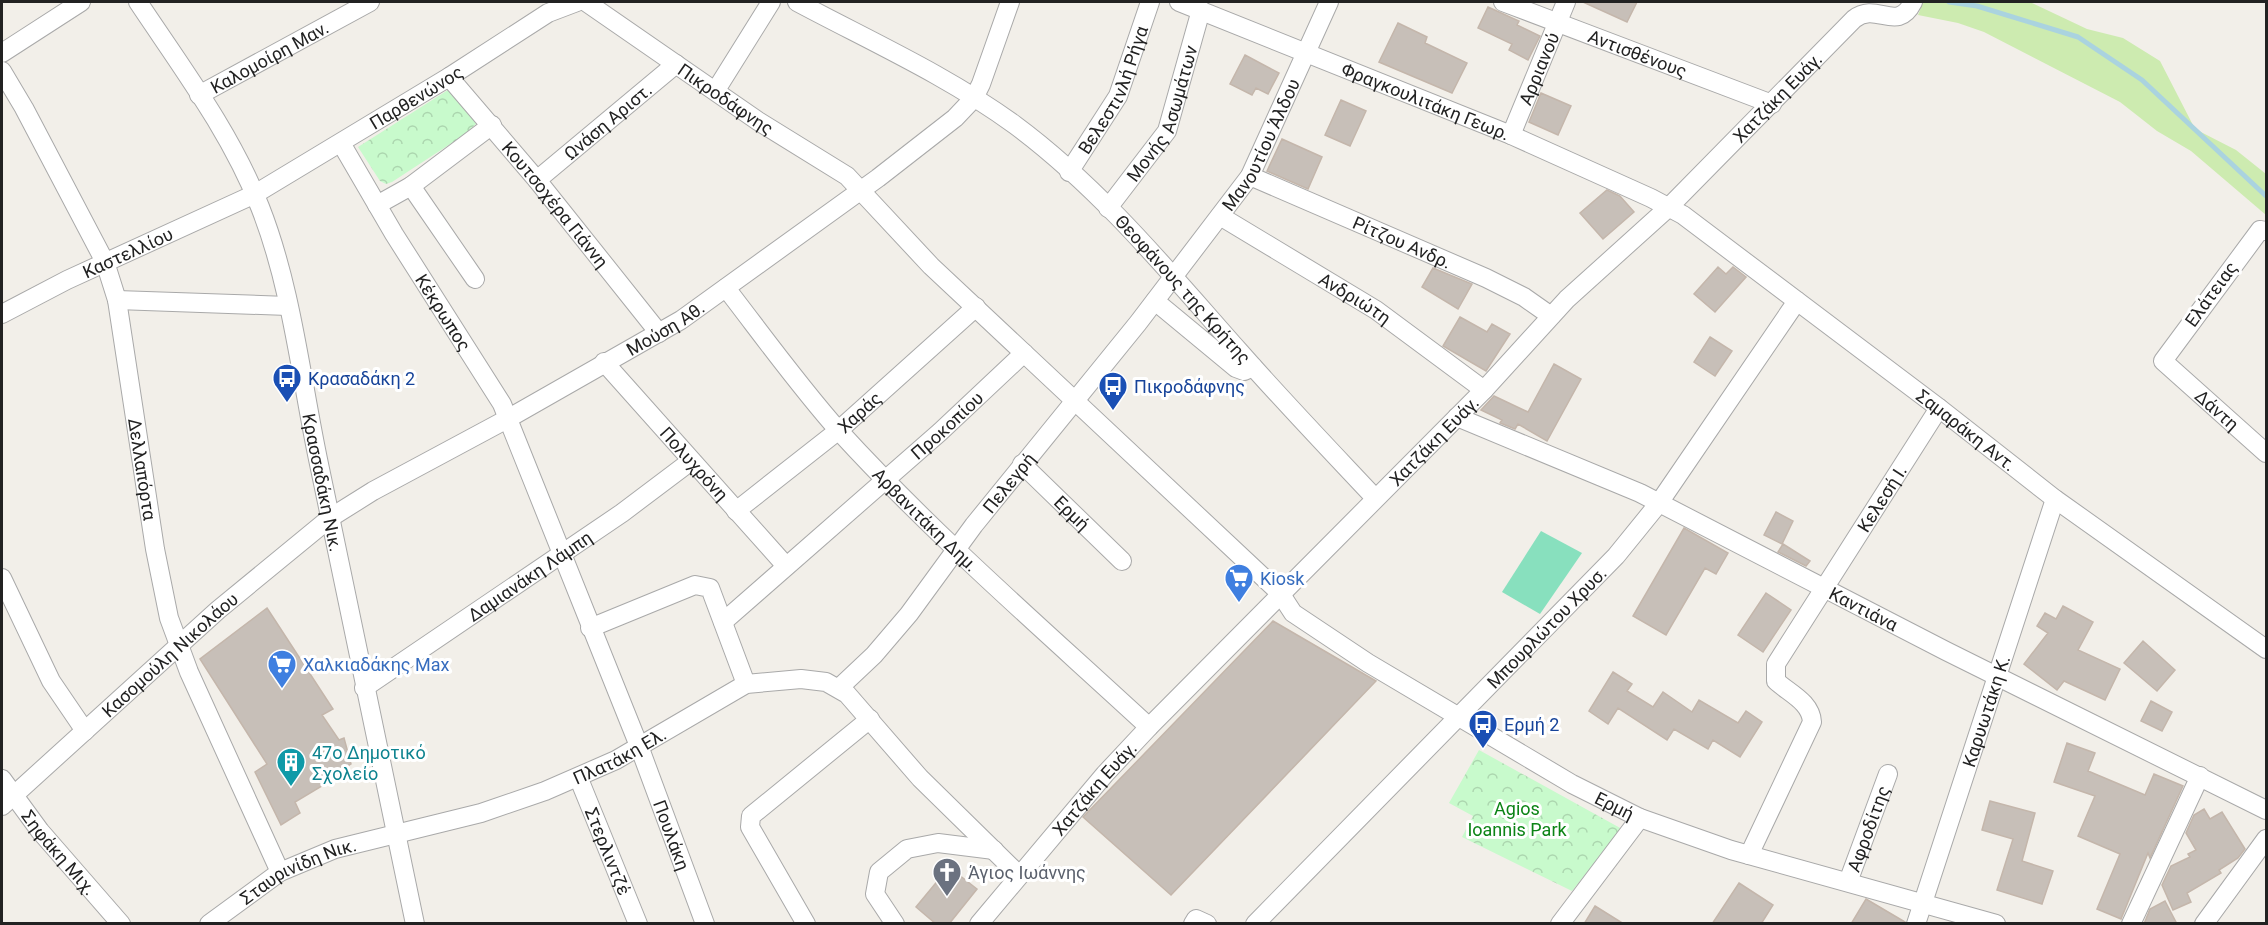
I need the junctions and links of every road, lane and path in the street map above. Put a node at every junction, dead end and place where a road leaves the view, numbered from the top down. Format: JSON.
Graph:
{"nodes":[{"id":1,"x":81,"y":2,"type":"edge"},
{"id":2,"x":138,"y":2,"type":"edge"},
{"id":3,"x":370,"y":2,"type":"edge"},
{"id":4,"x":577,"y":2,"type":"edge"},
{"id":5,"x":586,"y":2,"type":"edge"},
{"id":6,"x":771,"y":2,"type":"edge"},
{"id":7,"x":797,"y":2,"type":"edge"},
{"id":8,"x":1010,"y":2,"type":"edge"},
{"id":9,"x":1150,"y":2,"type":"edge"},
{"id":10,"x":1179,"y":2,"type":"edge"},
{"id":11,"x":1329,"y":2,"type":"edge"},
{"id":12,"x":1503,"y":2,"type":"edge"},
{"id":13,"x":1566,"y":2,"type":"edge"},
{"id":14,"x":1913,"y":2,"type":"edge"},
{"id":15,"x":1857,"y":8,"type":"edge"},
{"id":16,"x":1201,"y":10,"type":"junction"},
{"id":17,"x":1557,"y":23,"type":"junction"},
{"id":18,"x":2,"y":52,"type":"edge"},
{"id":19,"x":1306,"y":52,"type":"junction"},
{"id":20,"x":676,"y":64,"type":"junction"},
{"id":21,"x":2,"y":71,"type":"edge"},
{"id":22,"x":449,"y":77,"type":"junction"},
{"id":23,"x":716,"y":90,"type":"junction"},
{"id":24,"x":199,"y":95,"type":"junction"},
{"id":25,"x":974,"y":99,"type":"junction"},
{"id":26,"x":1772,"y":104,"type":"junction"},
{"id":27,"x":492,"y":125,"type":"junction"},
{"id":28,"x":1511,"y":135,"type":"junction"},
{"id":29,"x":341,"y":143,"type":"junction"},
{"id":30,"x":1069,"y":172,"type":"junction"},
{"id":31,"x":1250,"y":176,"type":"junction"},
{"id":32,"x":537,"y":180,"type":"junction"},
{"id":33,"x":411,"y":186,"type":"junction"},
{"id":34,"x":861,"y":190,"type":"junction"},
{"id":35,"x":255,"y":194,"type":"junction"},
{"id":36,"x":377,"y":205,"type":"junction"},
{"id":37,"x":1669,"y":207,"type":"junction"},
{"id":38,"x":1108,"y":208,"type":"junction"},
{"id":39,"x":1220,"y":216,"type":"junction"},
{"id":40,"x":2266,"y":231,"type":"edge"},
{"id":41,"x":105,"y":262,"type":"junction"},
{"id":42,"x":1175,"y":276,"type":"junction"},
{"id":43,"x":475,"y":279,"type":"dead end"},
{"id":44,"x":726,"y":288,"type":"junction"},
{"id":45,"x":117,"y":300,"type":"junction"},
{"id":46,"x":1155,"y":301,"type":"junction"},
{"id":47,"x":1797,"y":301,"type":"junction"},
{"id":48,"x":288,"y":306,"type":"junction"},
{"id":49,"x":976,"y":307,"type":"junction"},
{"id":50,"x":2,"y":314,"type":"edge"},
{"id":51,"x":1551,"y":316,"type":"junction"},
{"id":52,"x":659,"y":333,"type":"junction"},
{"id":53,"x":1024,"y":353,"type":"junction"},
{"id":54,"x":604,"y":362,"type":"junction"},
{"id":55,"x":2166,"y":365,"type":"joint"},
{"id":56,"x":1253,"y":367,"type":"junction"},
{"id":57,"x":1484,"y":390,"type":"junction"},
{"id":58,"x":1073,"y":399,"type":"junction"},
{"id":59,"x":1939,"y":408,"type":"junction"},
{"id":60,"x":1457,"y":417,"type":"junction"},
{"id":61,"x":509,"y":418,"type":"junction"},
{"id":62,"x":839,"y":430,"type":"junction"},
{"id":63,"x":2266,"y":453,"type":"edge"},
{"id":64,"x":692,"y":461,"type":"junction"},
{"id":65,"x":1022,"y":464,"type":"junction"},
{"id":66,"x":886,"y":479,"type":"junction"},
{"id":67,"x":1375,"y":498,"type":"junction"},
{"id":68,"x":2055,"y":499,"type":"junction"},
{"id":69,"x":1659,"y":503,"type":"junction"},
{"id":70,"x":736,"y":511,"type":"junction"},
{"id":71,"x":330,"y":518,"type":"junction"},
{"id":72,"x":957,"y":549,"type":"junction"},
{"id":73,"x":562,"y":555,"type":"junction"},
{"id":74,"x":1122,"y":561,"type":"dead end"},
{"id":75,"x":786,"y":566,"type":"junction"},
{"id":76,"x":2,"y":578,"type":"edge"},
{"id":77,"x":1822,"y":588,"type":"junction"},
{"id":78,"x":1280,"y":593,"type":"junction"},
{"id":79,"x":723,"y":622,"type":"junction"},
{"id":80,"x":590,"y":628,"type":"junction"},
{"id":81,"x":179,"y":646,"type":"junction"},
{"id":82,"x":2266,"y":649,"type":"edge"},
{"id":83,"x":1997,"y":676,"type":"junction"},
{"id":84,"x":746,"y":684,"type":"junction"},
{"id":85,"x":839,"y":687,"type":"junction"},
{"id":86,"x":364,"y":688,"type":"junction"},
{"id":87,"x":1458,"y":717,"type":"junction"},
{"id":88,"x":870,"y":719,"type":"junction"},
{"id":89,"x":1149,"y":727,"type":"junction"},
{"id":90,"x":85,"y":731,"type":"junction"},
{"id":91,"x":639,"y":746,"type":"junction"},
{"id":92,"x":1888,"y":774,"type":"dead end"},
{"id":93,"x":2200,"y":776,"type":"junction"},
{"id":94,"x":2,"y":779,"type":"edge"},
{"id":95,"x":579,"y":779,"type":"junction"},
{"id":96,"x":7,"y":801,"type":"edge"},
{"id":97,"x":2266,"y":810,"type":"edge"},
{"id":98,"x":1640,"y":818,"type":"junction"},
{"id":99,"x":395,"y":834,"type":"junction"},
{"id":100,"x":2266,"y":839,"type":"edge"},
{"id":101,"x":993,"y":850,"type":"junction"},
{"id":102,"x":1749,"y":855,"type":"junction"},
{"id":103,"x":280,"y":872,"type":"junction"},
{"id":104,"x":1019,"y":875,"type":"junction"},
{"id":105,"x":1848,"y":882,"type":"junction"},
{"id":106,"x":1923,"y":903,"type":"junction"},
{"id":107,"x":121,"y":924,"type":"edge"},
{"id":108,"x":209,"y":924,"type":"edge"},
{"id":109,"x":415,"y":924,"type":"edge"},
{"id":110,"x":638,"y":924,"type":"edge"},
{"id":111,"x":705,"y":924,"type":"edge"},
{"id":112,"x":806,"y":924,"type":"edge"},
{"id":113,"x":896,"y":924,"type":"edge"},
{"id":114,"x":979,"y":924,"type":"edge"},
{"id":115,"x":1255,"y":924,"type":"edge"},
{"id":116,"x":1560,"y":924,"type":"edge"},
{"id":117,"x":1916,"y":924,"type":"edge"},
{"id":118,"x":1996,"y":924,"type":"edge"},
{"id":119,"x":2131,"y":924,"type":"edge"},
{"id":120,"x":2204,"y":924,"type":"edge"}],
"edges":[{"from":1,"to":18,"type":"street"},
{"from":2,"to":24,"type":"street","name":"Κρασσαδάκη Νικ."},
{"from":3,"to":24,"type":"street","name":"Καλομοίρη Μαν."},
{"from":4,"to":22,"type":"street","name":"Παρθενώνος"},
{"from":5,"to":20,"type":"street","name":"Πικροδάφνης"},
{"from":6,"to":23,"type":"street"},
{"from":7,"to":25,"type":"street","name":"Θεοφάνους της Κρήτης"},
{"from":8,"to":25,"type":"street"},
{"from":9,"to":30,"type":"street","name":"Βελεστινλή Ρήγα"},
{"from":10,"to":16,"type":"street","name":"Φραγκουλιτάκη Γεωρ."},
{"from":11,"to":19,"type":"street","name":"Μανουτίου Άλδου"},
{"from":12,"to":17,"type":"street","name":"Αντισθένους"},
{"from":13,"to":17,"type":"street","name":"Αρριανού"},
{"from":14,"to":15,"type":"street","name":"Χατζάκη Ευάγ."},
{"from":15,"to":26,"type":"street","name":"Χατζάκη Ευάγ."},
{"from":16,"to":19,"type":"street","name":"Φραγκουλιτάκη Γεωρ."},
{"from":16,"to":38,"type":"street","name":"Μονής Ασωμάτων"},
{"from":17,"to":26,"type":"street","name":"Αντισθένους"},
{"from":17,"to":28,"type":"street","name":"Αρριανού"},
{"from":19,"to":28,"type":"street","name":"Φραγκουλιτάκη Γεωρ."},
{"from":19,"to":31,"type":"street","name":"Μανουτίου Άλδου"},
{"from":20,"to":23,"type":"street","name":"Πικροδάφνης"},
{"from":20,"to":32,"type":"street","name":"Ωνάση Αριστ."},
{"from":21,"to":41,"type":"street","name":"Δελλαπόρτα"},
{"from":22,"to":27,"type":"street","name":"Κουτσοχέρα Γιάννη"},
{"from":22,"to":29,"type":"street","name":"Παρθενώνος"},
{"from":23,"to":34,"type":"street","name":"Πικροδάφνης"},
{"from":24,"to":35,"type":"street","name":"Κρασσαδάκη Νικ."},
{"from":25,"to":30,"type":"street","name":"Θεοφάνους της Κρήτης"},
{"from":25,"to":34,"type":"street","name":"Μούση Αθ."},
{"from":26,"to":37,"type":"street","name":"Χατζάκη Ευάγ."},
{"from":27,"to":32,"type":"street","name":"Κουτσοχέρα Γιάννη"},
{"from":27,"to":33,"type":"street"},
{"from":28,"to":37,"type":"street","name":"Φραγκουλιτάκη Γεωρ."},
{"from":29,"to":35,"type":"street","name":"Παρθενώνος"},
{"from":29,"to":36,"type":"street","name":"Κέκρωπος"},
{"from":30,"to":38,"type":"street","name":"Θεοφάνους της Κρήτης"},
{"from":31,"to":39,"type":"street","name":"Μανουτίου Άλδου"},
{"from":31,"to":51,"type":"street","name":"Ρίτζου Ανδρ."},
{"from":32,"to":52,"type":"street","name":"Κουτσοχέρα Γιάννη"},
{"from":33,"to":36,"type":"street"},
{"from":33,"to":43,"type":"street"},
{"from":34,"to":44,"type":"street","name":"Μούση Αθ."},
{"from":34,"to":49,"type":"street","name":"Πικροδάφνης"},
{"from":35,"to":41,"type":"street","name":"Καστελλίου"},
{"from":35,"to":48,"type":"street","name":"Κρασσαδάκη Νικ."},
{"from":36,"to":61,"type":"street","name":"Κέκρωπος"},
{"from":37,"to":47,"type":"street","name":"Σαμαράκη Αντ."},
{"from":37,"to":51,"type":"street","name":"Χατζάκη Ευάγ."},
{"from":38,"to":42,"type":"street","name":"Θεοφάνους της Κρήτης"},
{"from":39,"to":42,"type":"street","name":"Μανουτίου Άλδου"},
{"from":39,"to":57,"type":"street","name":"Ανδριώτη"},
{"from":40,"to":55,"type":"street","name":"Ελάτειας"},
{"from":41,"to":45,"type":"street","name":"Δελλαπόρτα"},
{"from":41,"to":50,"type":"street","name":"Καστελλίου"},
{"from":42,"to":46,"type":"street","name":"Πελεγρή"},
{"from":42,"to":56,"type":"street","name":"Θεοφάνους της Κρήτης"},
{"from":44,"to":52,"type":"street","name":"Μούση Αθ."},
{"from":44,"to":62,"type":"street","name":"Αρβανιτάκη Δημ."},
{"from":45,"to":48,"type":"street"},
{"from":45,"to":81,"type":"street","name":"Δελλαπόρτα"},
{"from":46,"to":56,"type":"street"},
{"from":46,"to":58,"type":"street","name":"Πελεγρή"},
{"from":47,"to":59,"type":"street","name":"Σαμαράκη Αντ."},
{"from":47,"to":69,"type":"street","name":"Μπουρλώτου Χρυσ."},
{"from":48,"to":71,"type":"street","name":"Κρασσαδάκη Νικ."},
{"from":49,"to":53,"type":"street","name":"Πικροδάφνης"},
{"from":49,"to":62,"type":"street","name":"Χαράς"},
{"from":51,"to":57,"type":"street","name":"Χατζάκη Ευάγ."},
{"from":52,"to":54,"type":"street","name":"Μούση Αθ."},
{"from":53,"to":58,"type":"street","name":"Πικροδάφνης"},
{"from":53,"to":66,"type":"street","name":"Προκοπίου"},
{"from":54,"to":61,"type":"street","name":"Μούση Αθ."},
{"from":54,"to":64,"type":"street","name":"Πολυχρόνη"},
{"from":55,"to":63,"type":"street","name":"Δάντη"},
{"from":56,"to":67,"type":"street","name":"Θεοφάνους της Κρήτης"},
{"from":57,"to":60,"type":"street","name":"Χατζάκη Ευάγ."},
{"from":58,"to":65,"type":"street","name":"Πελεγρή"},
{"from":58,"to":78,"type":"street","name":"Πικροδάφνης"},
{"from":59,"to":68,"type":"street","name":"Σαμαράκη Αντ."},
{"from":59,"to":77,"type":"street","name":"Κελεσή Ι."},
{"from":60,"to":67,"type":"street","name":"Χατζάκη Ευάγ."},
{"from":60,"to":69,"type":"street","name":"Καντιάνα"},
{"from":61,"to":71,"type":"street","name":"Μούση Αθ."},
{"from":61,"to":73,"type":"street","name":"Κέκρωπος"},
{"from":62,"to":66,"type":"street","name":"Αρβανιτάκη Δημ."},
{"from":62,"to":70,"type":"street","name":"Χαράς"},
{"from":64,"to":70,"type":"street","name":"Πολυχρόνη"},
{"from":64,"to":73,"type":"street","name":"Δαμιανάκη Λάμπη"},
{"from":65,"to":72,"type":"street","name":"Πελεγρή"},
{"from":65,"to":74,"type":"street","name":"Ερμή"},
{"from":66,"to":72,"type":"street","name":"Αρβανιτάκη Δημ."},
{"from":66,"to":75,"type":"street","name":"Προκοπίου"},
{"from":67,"to":78,"type":"street","name":"Χατζάκη Ευάγ."},
{"from":68,"to":82,"type":"street","name":"Σαμαράκη Αντ."},
{"from":68,"to":83,"type":"street","name":"Καρυωτάκη Κ."},
{"from":69,"to":77,"type":"street","name":"Καντιάνα"},
{"from":69,"to":87,"type":"street","name":"Μπουρλώτου Χρυσ."},
{"from":70,"to":75,"type":"street","name":"Πολυχρόνη"},
{"from":71,"to":81,"type":"street","name":"Κασομούλη Νικολάου"},
{"from":71,"to":86,"type":"street","name":"Κρασσαδάκη Νικ."},
{"from":72,"to":85,"type":"street","name":"Πελεγρή"},
{"from":72,"to":89,"type":"street","name":"Αρβανιτάκη Δημ."},
{"from":73,"to":80,"type":"street","name":"Πουλάκη"},
{"from":73,"to":86,"type":"street","name":"Δαμιανάκη Λάμπη"},
{"from":75,"to":79,"type":"street","name":"Προκοπίου"},
{"from":76,"to":90,"type":"street"},
{"from":77,"to":83,"type":"street","name":"Καντιάνα"},
{"from":77,"to":102,"type":"street","name":"Κελεσή Ι."},
{"from":78,"to":87,"type":"street","name":"Ερμή"},
{"from":78,"to":89,"type":"street","name":"Χατζάκη Ευάγ."},
{"from":79,"to":80,"type":"street"},
{"from":79,"to":84,"type":"street"},
{"from":80,"to":91,"type":"street","name":"Πουλάκη"},
{"from":81,"to":90,"type":"street","name":"Κασομούλη Νικολάου"},
{"from":81,"to":103,"type":"street","name":"Δελλαπόρτα"},
{"from":83,"to":93,"type":"street","name":"Καντιάνα"},
{"from":83,"to":106,"type":"street","name":"Καρυωτάκη Κ."},
{"from":84,"to":85,"type":"street","name":"Πλατάκη Ελ."},
{"from":84,"to":91,"type":"street","name":"Πλατάκη Ελ."},
{"from":85,"to":88,"type":"street"},
{"from":86,"to":99,"type":"street","name":"Κρασσαδάκη Νικ."},
{"from":87,"to":98,"type":"street","name":"Ερμή"},
{"from":87,"to":115,"type":"street","name":"Μπουρλώτου Χρυσ."},
{"from":88,"to":101,"type":"street"},
{"from":88,"to":112,"type":"street"},
{"from":89,"to":104,"type":"street","name":"Χατζάκη Ευάγ."},
{"from":90,"to":96,"type":"street","name":"Κασομούλη Νικολάου"},
{"from":91,"to":95,"type":"street","name":"Πλατάκη Ελ."},
{"from":91,"to":111,"type":"street","name":"Πουλάκη"},
{"from":92,"to":105,"type":"street","name":"Αφροδίτης"},
{"from":93,"to":97,"type":"street","name":"Καντιάνα"},
{"from":93,"to":119,"type":"street"},
{"from":94,"to":96,"type":"street","name":"Σηφάκη Μιχ."},
{"from":95,"to":99,"type":"street","name":"Πλατάκη Ελ."},
{"from":95,"to":110,"type":"street","name":"Στερλιντζέ"},
{"from":96,"to":107,"type":"street","name":"Σηφάκη Μιχ."},
{"from":98,"to":102,"type":"street","name":"Ερμή"},
{"from":98,"to":116,"type":"street"},
{"from":99,"to":103,"type":"street","name":"Σταυρινίδη Νικ."},
{"from":99,"to":109,"type":"street","name":"Κρασσαδάκη Νικ."},
{"from":100,"to":120,"type":"street"},
{"from":101,"to":104,"type":"street"},
{"from":101,"to":113,"type":"street"},
{"from":102,"to":105,"type":"street","name":"Ερμή"},
{"from":103,"to":108,"type":"street","name":"Σταυρινίδη Νικ."},
{"from":104,"to":114,"type":"street","name":"Χατζάκη Ευάγ."},
{"from":105,"to":106,"type":"street","name":"Ερμή"},
{"from":106,"to":117,"type":"street","name":"Καρυωτάκη Κ."},
{"from":106,"to":118,"type":"street","name":"Ερμή"}]}
